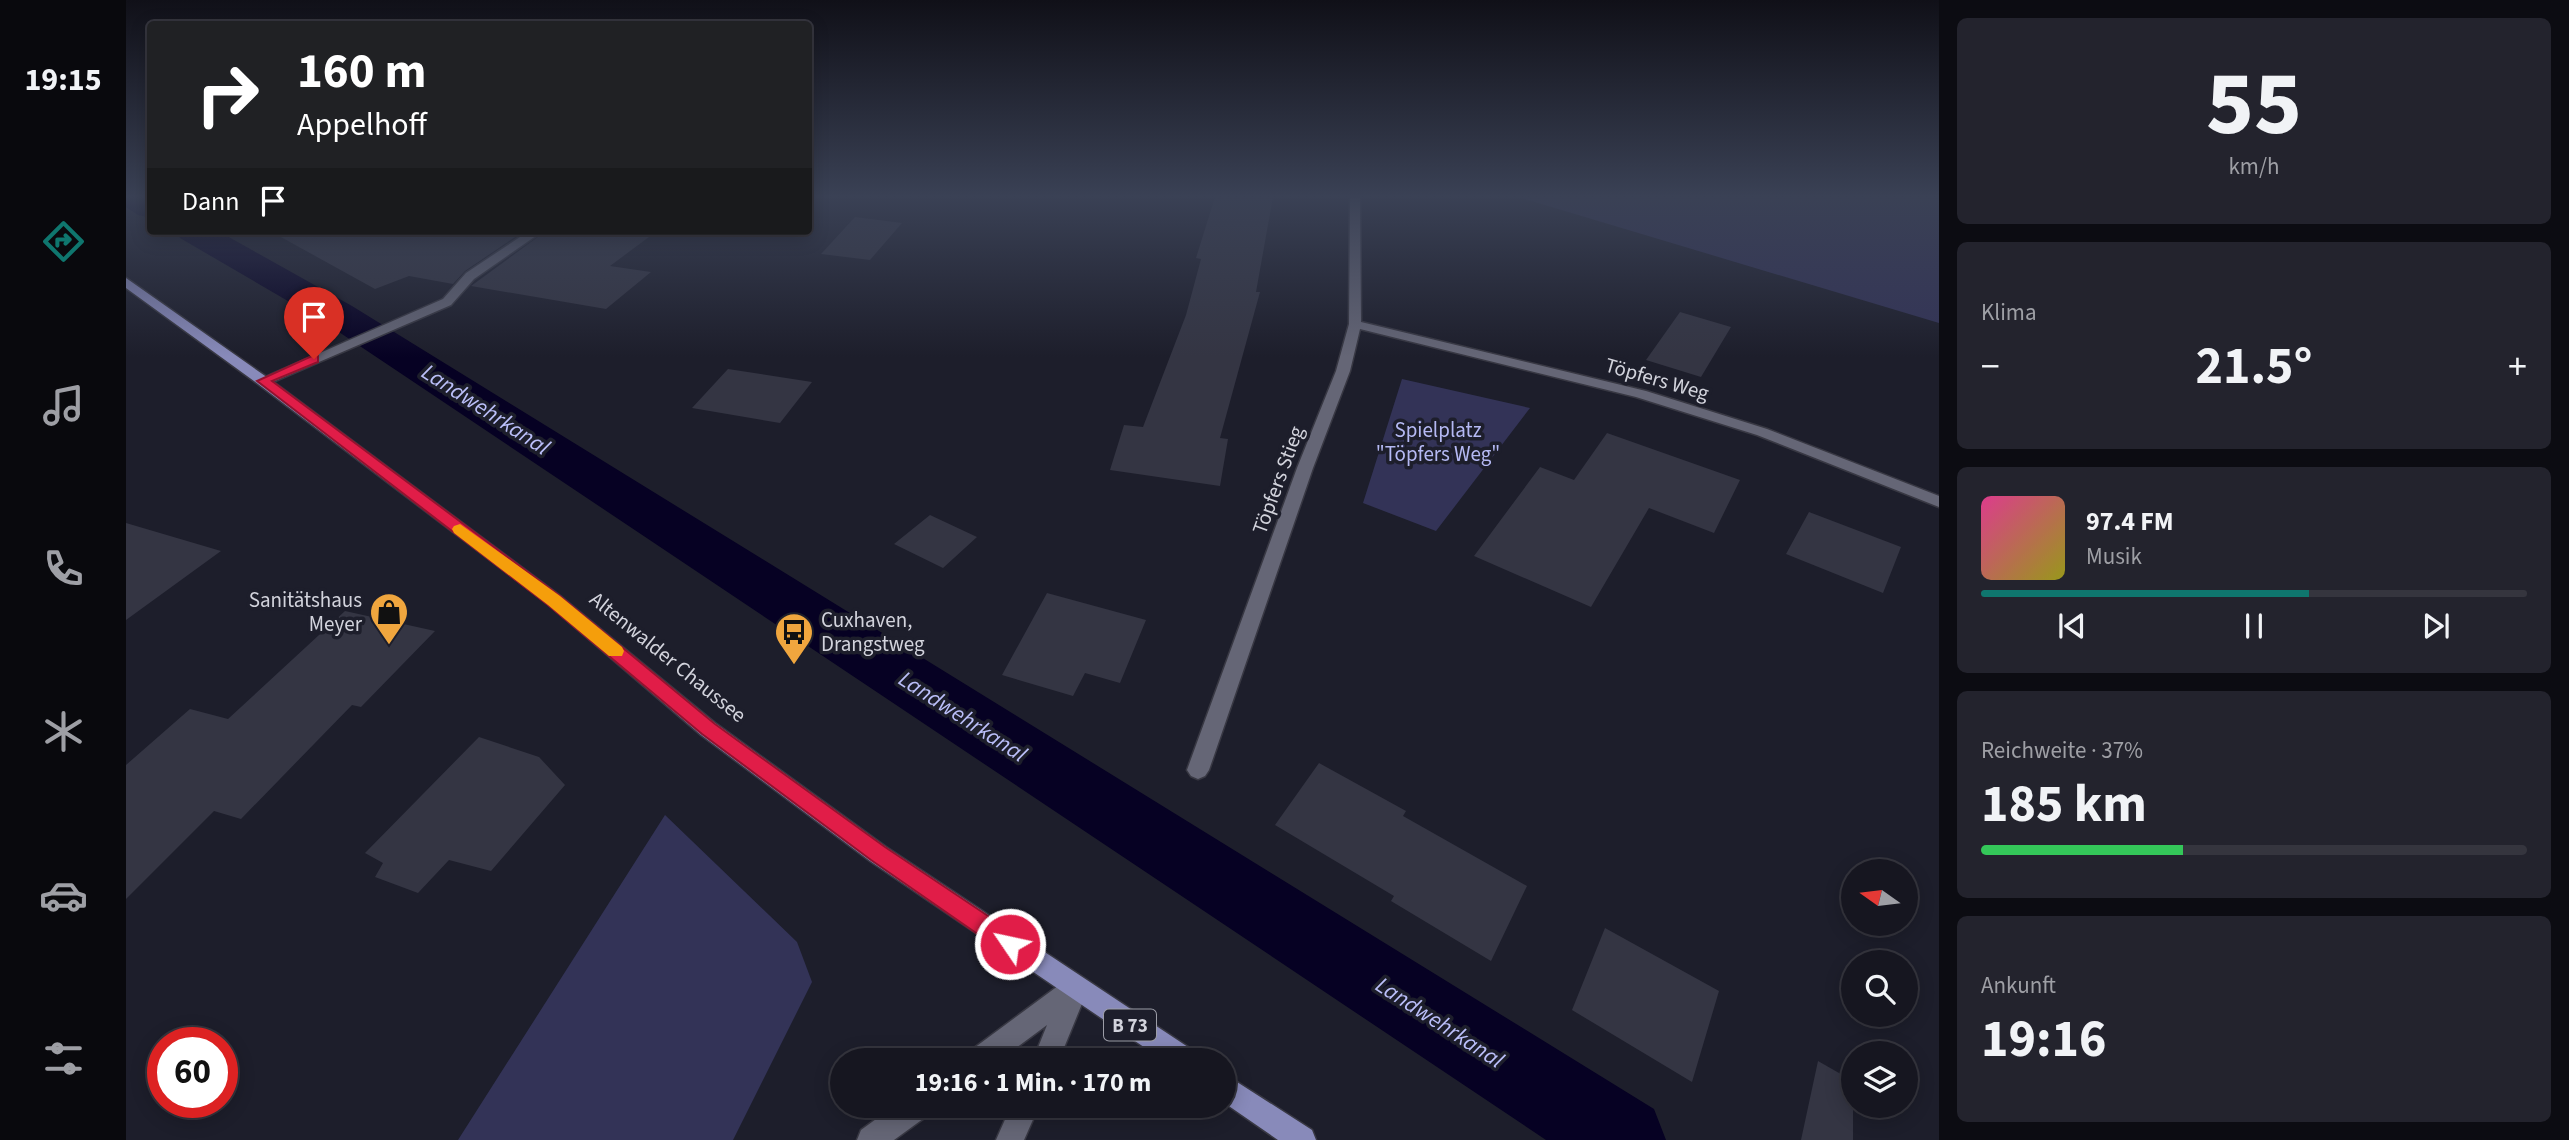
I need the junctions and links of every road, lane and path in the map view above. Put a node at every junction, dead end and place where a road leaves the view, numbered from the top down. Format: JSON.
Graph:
{"nodes":[{"id":1,"x":508,"y":250,"type":"edge"},
{"id":2,"x":1355,"y":250,"type":"edge"},
{"id":3,"x":126,"y":282,"type":"edge"},
{"id":4,"x":1355,"y":324,"type":"junction"},
{"id":5,"x":263,"y":381,"type":"junction"},
{"id":6,"x":1939,"y":502,"type":"edge"},
{"id":7,"x":1198,"y":770,"type":"dead end"},
{"id":8,"x":1075,"y":989,"type":"junction"},
{"id":9,"x":995,"y":1048,"type":"edge"},
{"id":10,"x":1051,"y":1048,"type":"edge"},
{"id":11,"x":1166,"y":1048,"type":"edge"},
{"id":12,"x":1236,"y":1095,"type":"edge"},
{"id":13,"x":901,"y":1118,"type":"edge"},
{"id":14,"x":1020,"y":1118,"type":"edge"},
{"id":15,"x":871,"y":1140,"type":"edge"},
{"id":16,"x":1010,"y":1140,"type":"edge"},
{"id":17,"x":1302,"y":1140,"type":"edge"}],
"edges":[{"from":1,"to":5,"type":"street"},
{"from":2,"to":4,"type":"street","name":"Töpfers Stieg"},
{"from":3,"to":5,"type":"main road","name":"Altenwalder Chaussee","number":"B 73"},
{"from":4,"to":6,"type":"street","name":"Töpfers Weg"},
{"from":4,"to":7,"type":"street","name":"Töpfers Stieg"},
{"from":5,"to":8,"type":"main road","name":"Altenwalder Chaussee","number":"B 73"},
{"from":8,"to":9,"type":"street"},
{"from":8,"to":10,"type":"street"},
{"from":8,"to":11,"type":"main road","name":"Altenwalder Chaussee","number":"B 73"},
{"from":12,"to":17,"type":"main road"},
{"from":13,"to":15,"type":"street"},
{"from":14,"to":16,"type":"street"}]}
